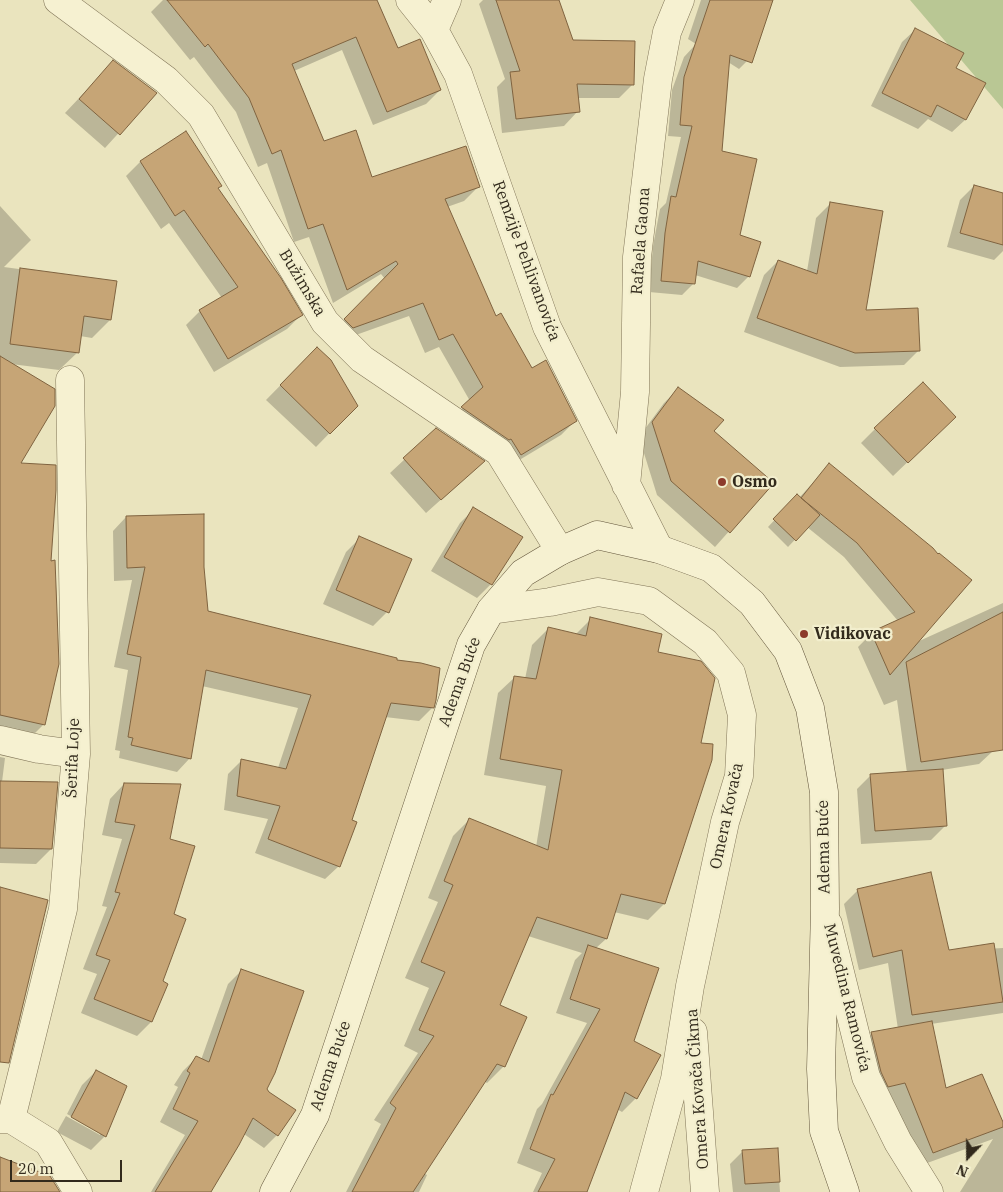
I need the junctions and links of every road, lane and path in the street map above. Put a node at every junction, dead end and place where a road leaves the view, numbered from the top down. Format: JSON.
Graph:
{"nodes":[{"id":1,"x":58,"y":0,"type":"edge"},
{"id":2,"x":410,"y":0,"type":"edge"},
{"id":3,"x":447,"y":0,"type":"edge"},
{"id":4,"x":680,"y":0,"type":"edge"},
{"id":5,"x":434,"y":30,"type":"junction"},
{"id":6,"x":70,"y":380,"type":"dead end"},
{"id":7,"x":626,"y":485,"type":"junction"},
{"id":8,"x":659,"y":549,"type":"junction"},
{"id":9,"x":560,"y":551,"type":"junction"},
{"id":10,"x":491,"y":610,"type":"junction"},
{"id":11,"x":0,"y":740,"type":"edge"},
{"id":12,"x":76,"y":754,"type":"junction"},
{"id":13,"x":825,"y":909,"type":"junction"},
{"id":14,"x":690,"y":986,"type":"junction"},
{"id":15,"x":6,"y":1119,"type":"edge"},
{"id":16,"x":78,"y":1192,"type":"edge"},
{"id":17,"x":274,"y":1192,"type":"edge"},
{"id":18,"x":644,"y":1192,"type":"edge"},
{"id":19,"x":705,"y":1192,"type":"edge"},
{"id":20,"x":845,"y":1192,"type":"edge"},
{"id":21,"x":929,"y":1192,"type":"edge"}],
"edges":[{"from":1,"to":9,"type":"street","name":"Bužimska"},
{"from":2,"to":5,"type":"street","name":"Remzije Pehlivanovića"},
{"from":3,"to":5,"type":"street"},
{"from":4,"to":7,"type":"street","name":"Rafaela Gaona"},
{"from":5,"to":7,"type":"street","name":"Remzije Pehlivanovića"},
{"from":6,"to":12,"type":"street","name":"Šerifa Loje"},
{"from":7,"to":8,"type":"street","name":"Remzije Pehlivanovića"},
{"from":8,"to":9,"type":"street","name":"Adema Buće"},
{"from":8,"to":13,"type":"street","name":"Adema Buće"},
{"from":9,"to":10,"type":"street","name":"Adema Buće"},
{"from":10,"to":14,"type":"street","name":"Omera Kovača"},
{"from":10,"to":17,"type":"street","name":"Adema Buće"},
{"from":11,"to":12,"type":"street"},
{"from":12,"to":15,"type":"street","name":"Šerifa Loje"},
{"from":13,"to":20,"type":"street","name":"Adema Buće"},
{"from":13,"to":21,"type":"street","name":"Muvedina Ramovića"},
{"from":14,"to":18,"type":"street","name":"Omera Kovača"},
{"from":14,"to":19,"type":"street","name":"Omera Kovača Čikma"},
{"from":15,"to":16,"type":"street"}]}
